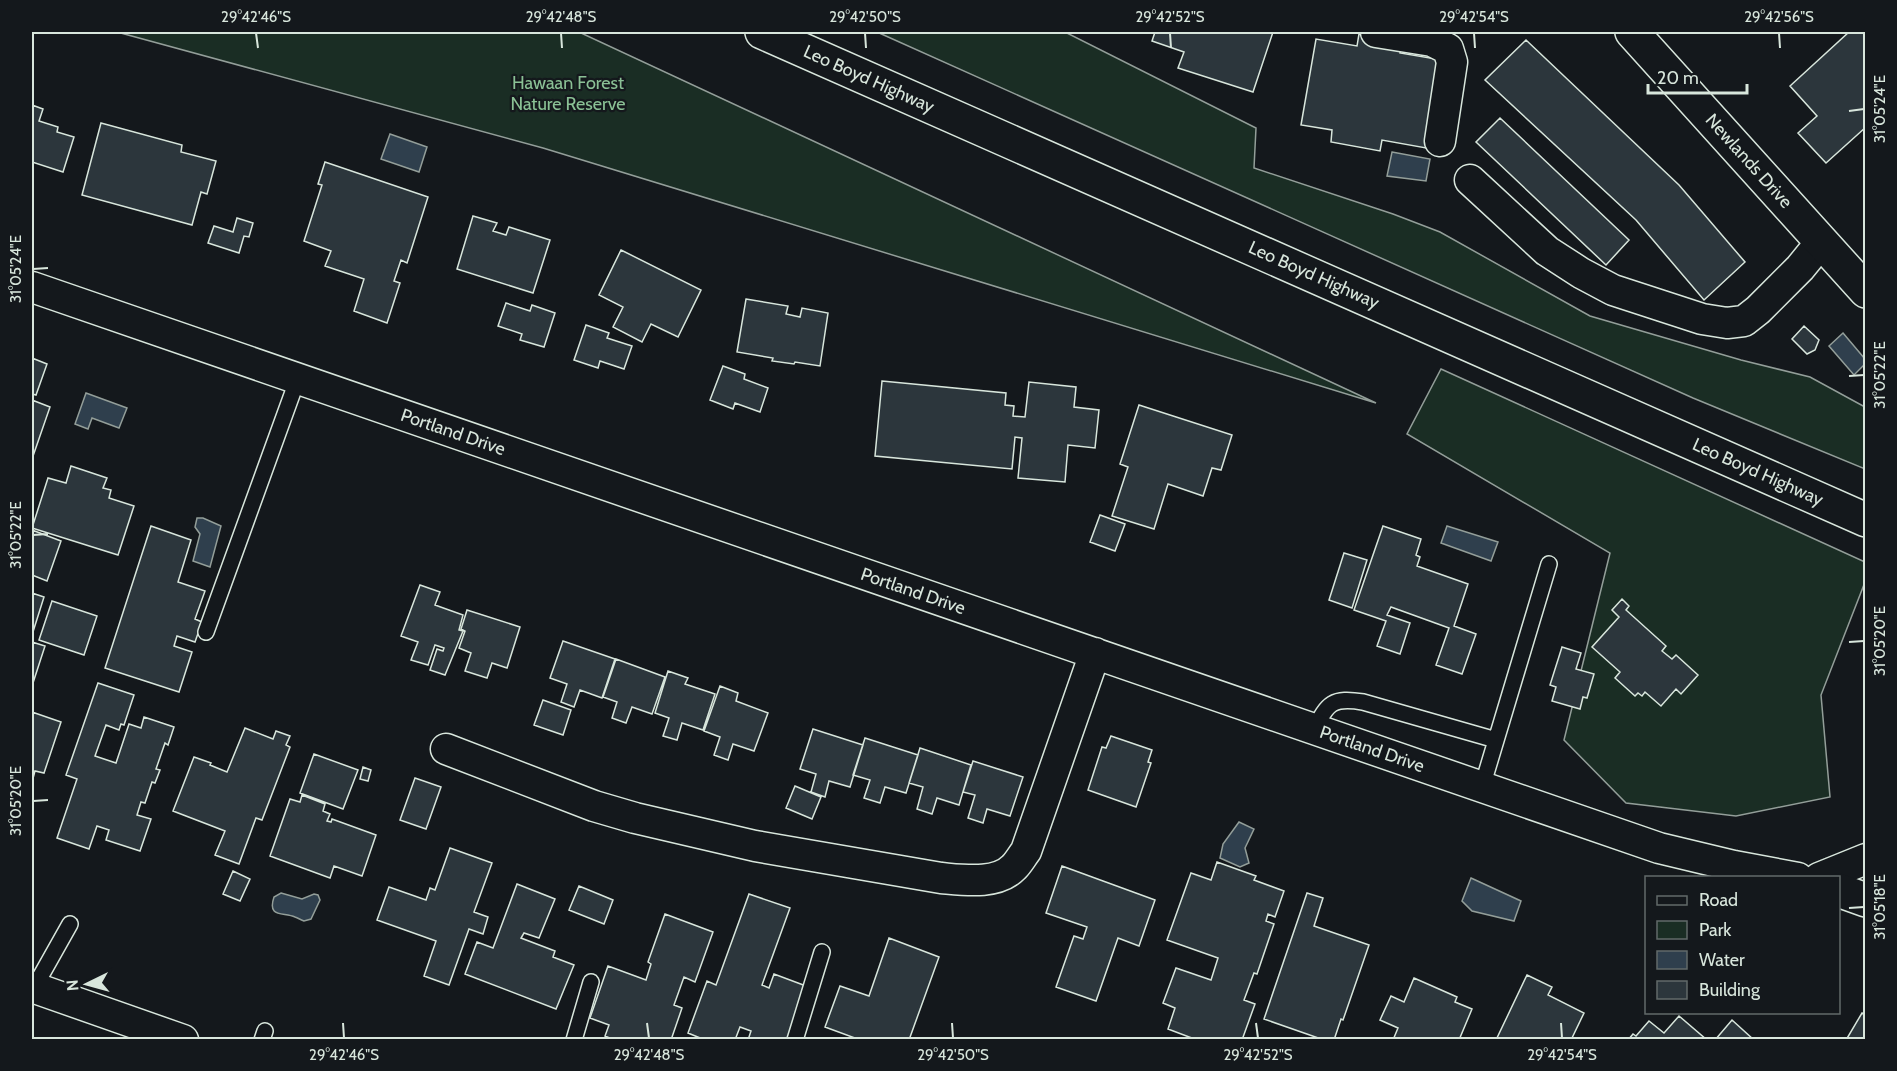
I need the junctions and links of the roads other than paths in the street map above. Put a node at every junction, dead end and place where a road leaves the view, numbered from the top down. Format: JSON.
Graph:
{"nodes":[{"id":1,"x":762,"y":32,"type":"edge"},
{"id":2,"x":1376,"y":32,"type":"edge"},
{"id":3,"x":1632,"y":32,"type":"edge"},
{"id":4,"x":1440,"y":141,"type":"dead end"},
{"id":5,"x":1470,"y":180,"type":"dead end"},
{"id":6,"x":1822,"y":241,"type":"junction"},
{"id":7,"x":32,"y":287,"type":"edge"},
{"id":8,"x":1866,"y":291,"type":"edge"},
{"id":9,"x":297,"y":378,"type":"junction"},
{"id":10,"x":1855,"y":515,"type":"edge"},
{"id":11,"x":1548,"y":564,"type":"dead end"},
{"id":12,"x":206,"y":632,"type":"dead end"},
{"id":13,"x":1095,"y":653,"type":"junction"},
{"id":14,"x":1315,"y":729,"type":"junction"},
{"id":15,"x":1496,"y":740,"type":"junction"},
{"id":16,"x":446,"y":750,"type":"dead end"},
{"id":17,"x":1482,"y":787,"type":"junction"},
{"id":18,"x":1866,"y":860,"type":"edge"},
{"id":19,"x":1787,"y":876,"type":"edge"},
{"id":20,"x":1824,"y":876,"type":"edge"},
{"id":21,"x":1840,"y":890,"type":"edge"},
{"id":22,"x":1866,"y":900,"type":"edge"},
{"id":23,"x":70,"y":924,"type":"dead end"},
{"id":24,"x":822,"y":952,"type":"dead end"},
{"id":25,"x":591,"y":982,"type":"dead end"},
{"id":26,"x":33,"y":988,"type":"edge"},
{"id":27,"x":137,"y":1032,"type":"edge"},
{"id":28,"x":183,"y":1040,"type":"edge"},
{"id":29,"x":574,"y":1040,"type":"edge"},
{"id":30,"x":795,"y":1040,"type":"edge"}],
"edges":[{"from":1,"to":10,"type":"main road","name":"Leo Boyd Highway"},
{"from":2,"to":4,"type":"street"},
{"from":3,"to":6,"type":"main road","name":"Newlands Drive"},
{"from":5,"to":6,"type":"street"},
{"from":6,"to":8,"type":"main road","name":"Newlands Drive"},
{"from":7,"to":9,"type":"street","name":"Portland Drive"},
{"from":9,"to":12,"type":"lane"},
{"from":9,"to":13,"type":"street","name":"Portland Drive"},
{"from":11,"to":15,"type":"lane"},
{"from":13,"to":14,"type":"street","name":"Portland Drive"},
{"from":13,"to":16,"type":"street"},
{"from":14,"to":15,"type":"lane"},
{"from":14,"to":17,"type":"street","name":"Portland Drive"},
{"from":15,"to":17,"type":"lane"},
{"from":17,"to":19,"type":"street","name":"Portland Drive"},
{"from":18,"to":20,"type":"street"},
{"from":21,"to":22,"type":"main road"},
{"from":23,"to":26,"type":"lane"},
{"from":24,"to":30,"type":"lane"},
{"from":25,"to":29,"type":"lane"},
{"from":26,"to":27,"type":"street"},
{"from":27,"to":28,"type":"street"}]}
